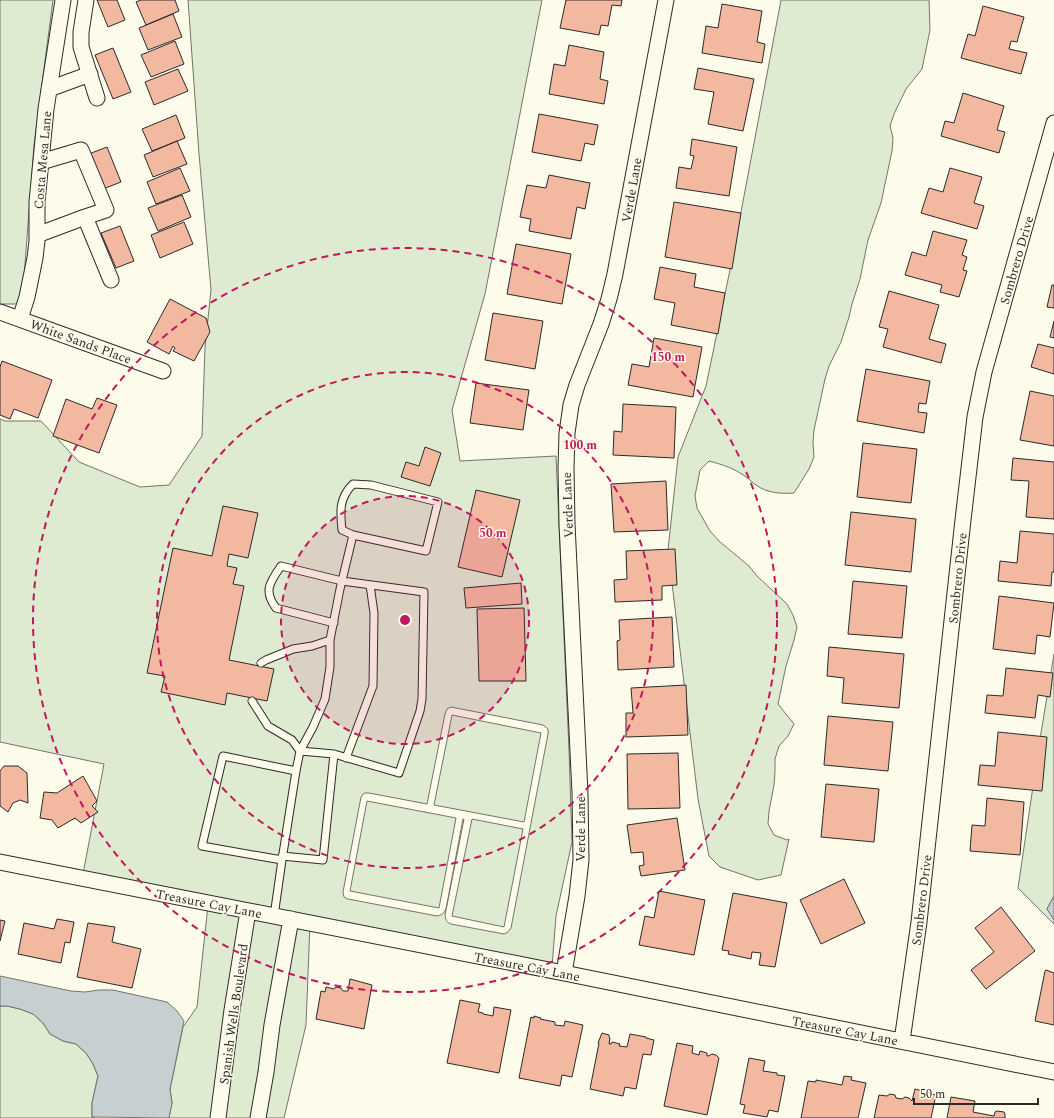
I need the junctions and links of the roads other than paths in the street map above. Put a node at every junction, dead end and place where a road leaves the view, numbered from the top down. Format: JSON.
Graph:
{"nodes":[{"id":1,"x":62,"y":0,"type":"edge"},
{"id":2,"x":86,"y":0,"type":"edge"},
{"id":3,"x":666,"y":0,"type":"edge"},
{"id":4,"x":90,"y":74,"type":"junction"},
{"id":5,"x":49,"y":88,"type":"junction"},
{"id":6,"x":97,"y":98,"type":"dead end"},
{"id":7,"x":1054,"y":123,"type":"edge"},
{"id":8,"x":41,"y":162,"type":"junction"},
{"id":9,"x":85,"y":217,"type":"junction"},
{"id":10,"x":37,"y":235,"type":"junction"},
{"id":11,"x":111,"y":280,"type":"dead end"},
{"id":12,"x":0,"y":312,"type":"edge"},
{"id":13,"x":20,"y":319,"type":"junction"},
{"id":14,"x":162,"y":371,"type":"dead end"},
{"id":15,"x":353,"y":535,"type":"junction"},
{"id":16,"x":342,"y":581,"type":"junction"},
{"id":17,"x":370,"y":585,"type":"junction"},
{"id":18,"x":334,"y":622,"type":"junction"},
{"id":19,"x":330,"y":640,"type":"junction"},
{"id":20,"x":261,"y":664,"type":"dead end"},
{"id":21,"x":252,"y":701,"type":"dead end"},
{"id":22,"x":300,"y":751,"type":"junction"},
{"id":23,"x":334,"y":754,"type":"junction"},
{"id":24,"x":346,"y":758,"type":"junction"},
{"id":25,"x":296,"y":771,"type":"junction"},
{"id":26,"x":282,"y":858,"type":"junction"},
{"id":27,"x":0,"y":862,"type":"edge"},
{"id":28,"x":248,"y":911,"type":"junction"},
{"id":29,"x":274,"y":916,"type":"junction"},
{"id":30,"x":291,"y":919,"type":"junction"},
{"id":31,"x":564,"y":973,"type":"junction"},
{"id":32,"x":902,"y":1041,"type":"junction"},
{"id":33,"x":1054,"y":1072,"type":"edge"},
{"id":34,"x":218,"y":1118,"type":"edge"},
{"id":35,"x":258,"y":1118,"type":"edge"}],
"edges":[{"from":1,"to":5,"type":"street","name":"Costa Mesa Lane"},
{"from":2,"to":4,"type":"street"},
{"from":3,"to":31,"type":"street","name":"Verde Lane"},
{"from":4,"to":5,"type":"street"},
{"from":4,"to":6,"type":"street"},
{"from":5,"to":8,"type":"street","name":"Costa Mesa Lane"},
{"from":7,"to":32,"type":"street","name":"Sombrero Drive"},
{"from":8,"to":9,"type":"street"},
{"from":8,"to":10,"type":"street","name":"Costa Mesa Lane"},
{"from":9,"to":10,"type":"street"},
{"from":9,"to":11,"type":"street"},
{"from":10,"to":13,"type":"street","name":"Costa Mesa Lane"},
{"from":12,"to":13,"type":"street","name":"White Sands Place"},
{"from":13,"to":14,"type":"street","name":"White Sands Place"},
{"from":15,"to":15,"type":"lane"},
{"from":15,"to":16,"type":"lane"},
{"from":16,"to":17,"type":"lane"},
{"from":16,"to":18,"type":"lane"},
{"from":16,"to":18,"type":"lane"},
{"from":17,"to":24,"type":"lane"},
{"from":17,"to":24,"type":"lane"},
{"from":18,"to":19,"type":"lane"},
{"from":19,"to":20,"type":"lane"},
{"from":19,"to":22,"type":"lane"},
{"from":21,"to":22,"type":"lane"},
{"from":22,"to":23,"type":"lane"},
{"from":22,"to":25,"type":"lane"},
{"from":23,"to":24,"type":"lane"},
{"from":23,"to":26,"type":"lane"},
{"from":25,"to":26,"type":"lane"},
{"from":25,"to":26,"type":"lane"},
{"from":26,"to":29,"type":"lane"},
{"from":27,"to":28,"type":"street","name":"Treasure Cay Lane"},
{"from":28,"to":29,"type":"street","name":"Treasure Cay Lane"},
{"from":28,"to":34,"type":"street","name":"Spanish Wells Boulevard"},
{"from":29,"to":30,"type":"street","name":"Treasure Cay Lane"},
{"from":30,"to":31,"type":"street","name":"Treasure Cay Lane"},
{"from":30,"to":35,"type":"street"},
{"from":31,"to":32,"type":"street","name":"Treasure Cay Lane"},
{"from":32,"to":33,"type":"street","name":"Treasure Cay Lane"}]}
